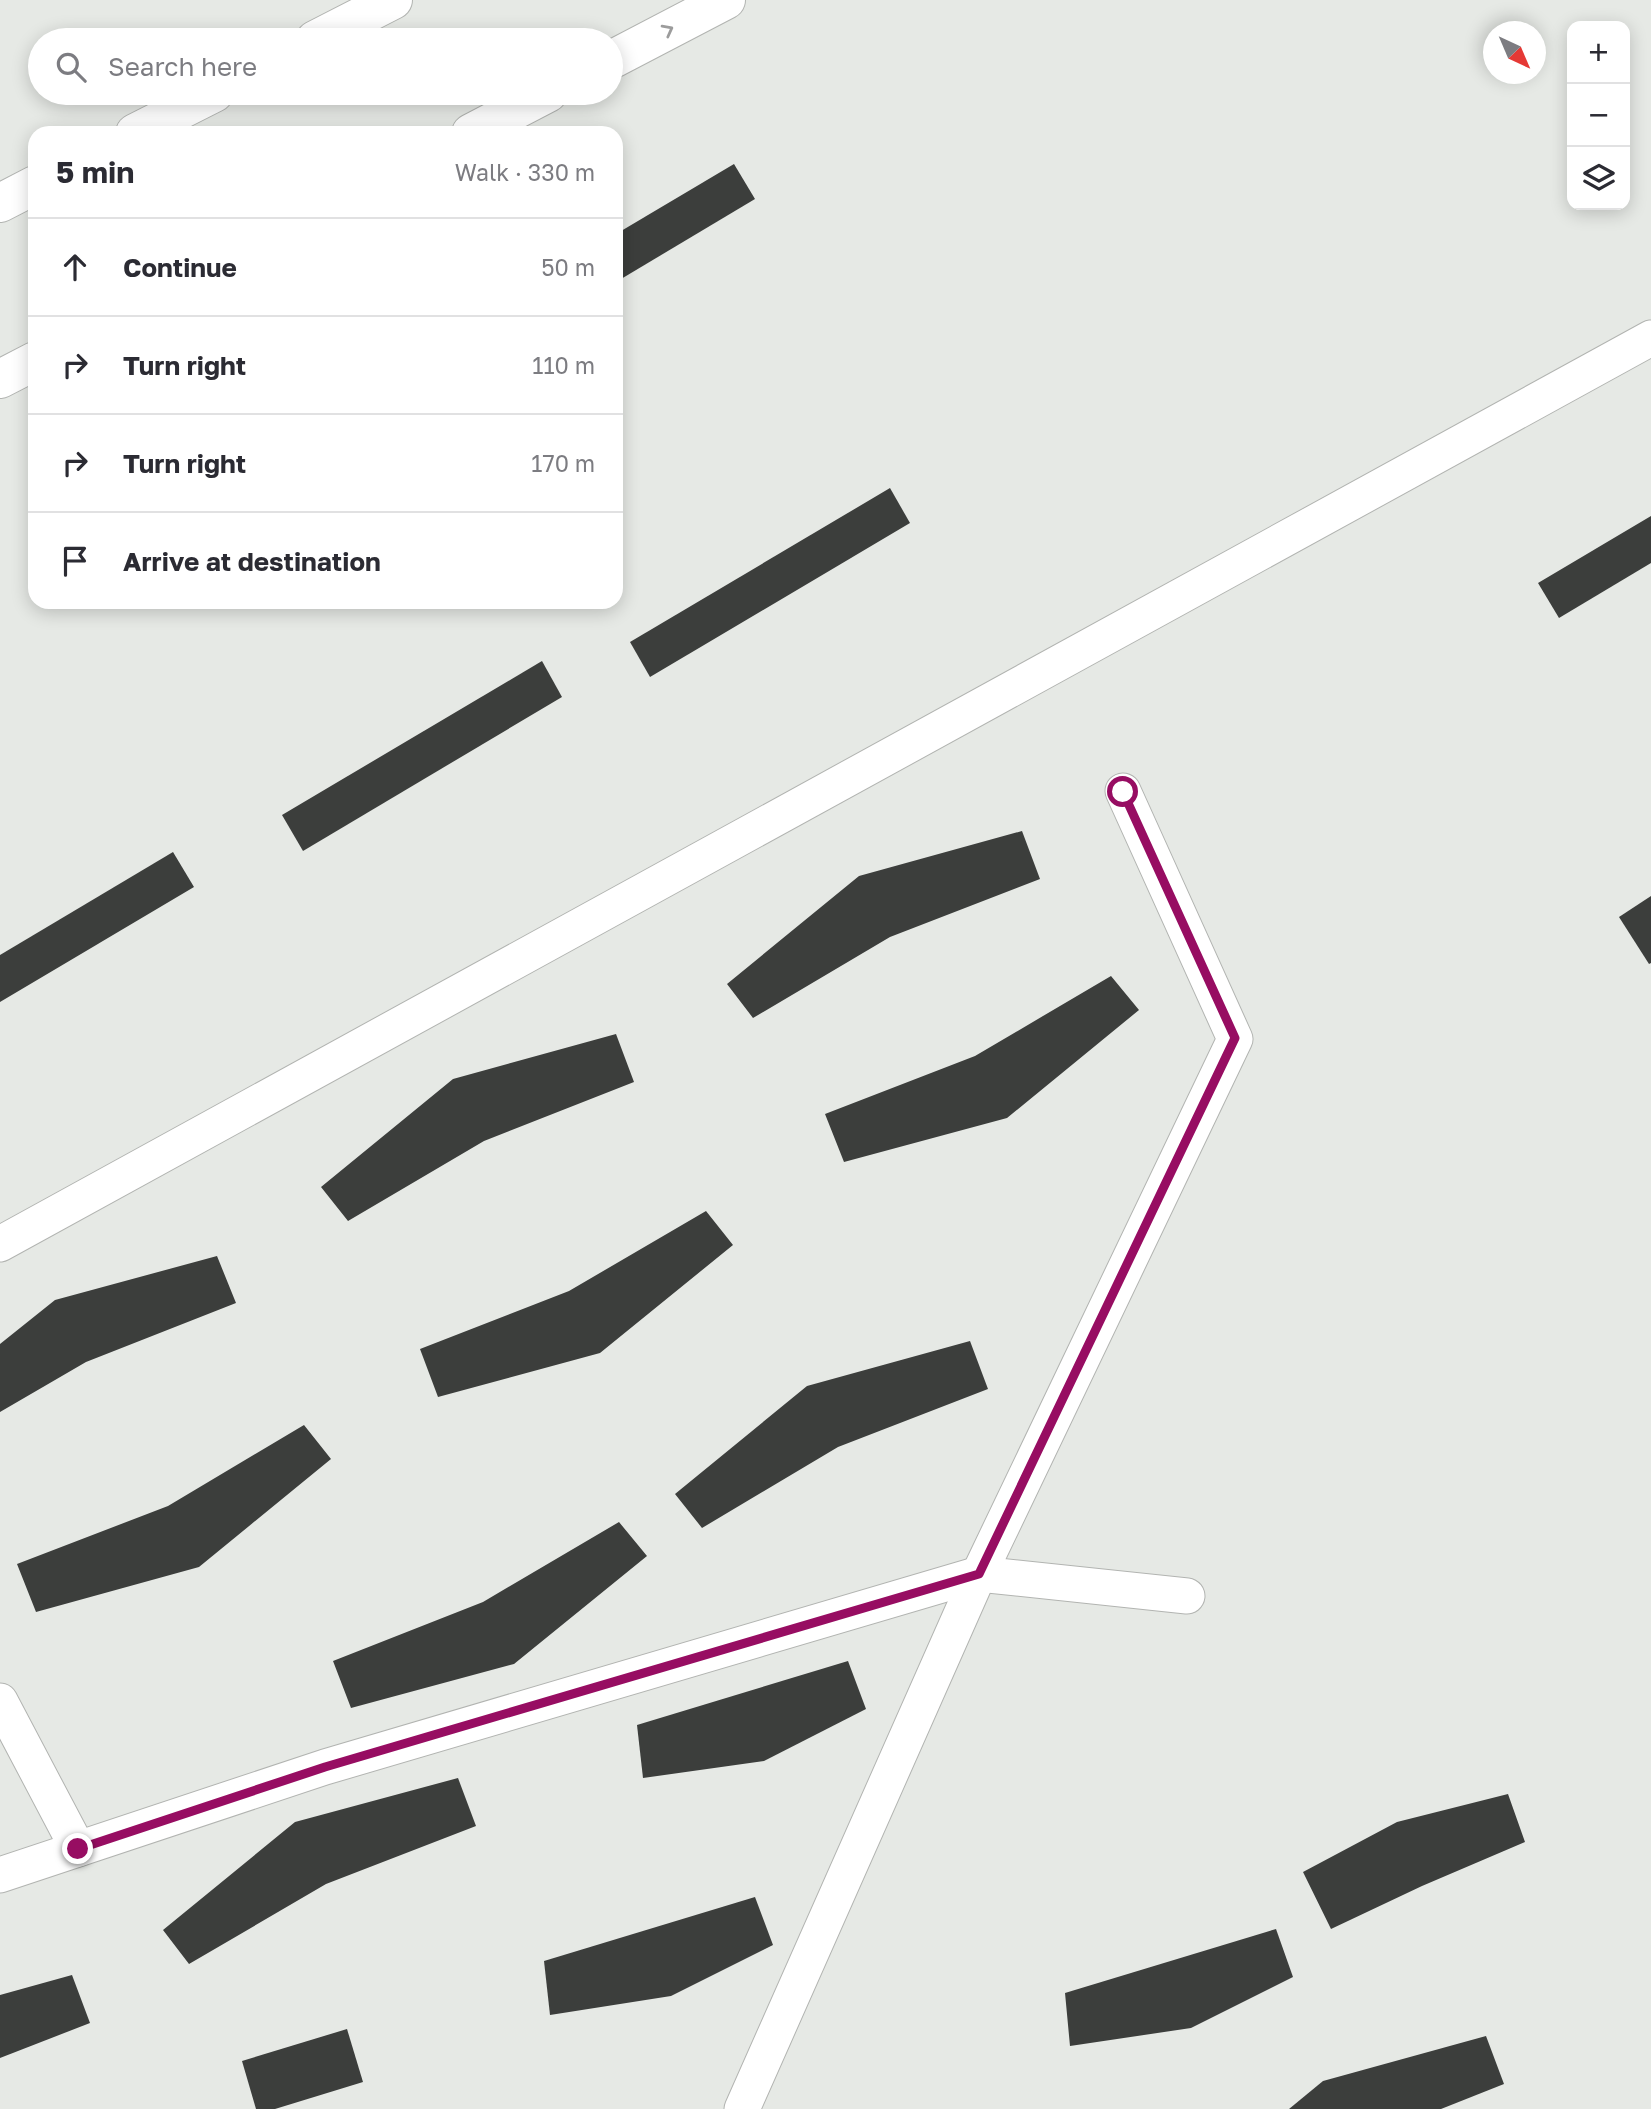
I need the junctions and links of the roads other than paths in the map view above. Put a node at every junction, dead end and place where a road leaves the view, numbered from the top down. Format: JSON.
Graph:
{"nodes":[{"id":1,"x":393,"y":0,"type":"edge"},
{"id":2,"x":726,"y":0,"type":"edge"},
{"id":3,"x":338,"y":28,"type":"edge"},
{"id":4,"x":623,"y":54,"type":"edge"},
{"id":5,"x":190,"y":105,"type":"edge"},
{"id":6,"x":525,"y":105,"type":"edge"},
{"id":7,"x":149,"y":126,"type":"edge"},
{"id":8,"x":484,"y":126,"type":"edge"},
{"id":9,"x":28,"y":189,"type":"edge"},
{"id":10,"x":0,"y":203,"type":"edge"},
{"id":11,"x":1651,"y":338,"type":"edge"},
{"id":12,"x":28,"y":365,"type":"edge"},
{"id":13,"x":0,"y":379,"type":"edge"},
{"id":14,"x":1123,"y":792,"type":"dead end"},
{"id":15,"x":0,"y":1244,"type":"edge"},
{"id":16,"x":979,"y":1574,"type":"junction"},
{"id":17,"x":1186,"y":1596,"type":"dead end"},
{"id":18,"x":0,"y":1700,"type":"edge"},
{"id":19,"x":78,"y":1849,"type":"junction"},
{"id":20,"x":0,"y":1875,"type":"edge"},
{"id":21,"x":742,"y":2109,"type":"edge"}],
"edges":[{"from":1,"to":3,"type":"main road"},
{"from":4,"to":2,"type":"main road","one_way":true},
{"from":5,"to":7,"type":"main road"},
{"from":6,"to":8,"type":"main road"},
{"from":9,"to":10,"type":"main road"},
{"from":11,"to":15,"type":"street"},
{"from":12,"to":13,"type":"main road"},
{"from":14,"to":16,"type":"street"},
{"from":16,"to":17,"type":"street"},
{"from":16,"to":19,"type":"street"},
{"from":16,"to":21,"type":"street"},
{"from":18,"to":19,"type":"street"},
{"from":19,"to":20,"type":"street"}]}
